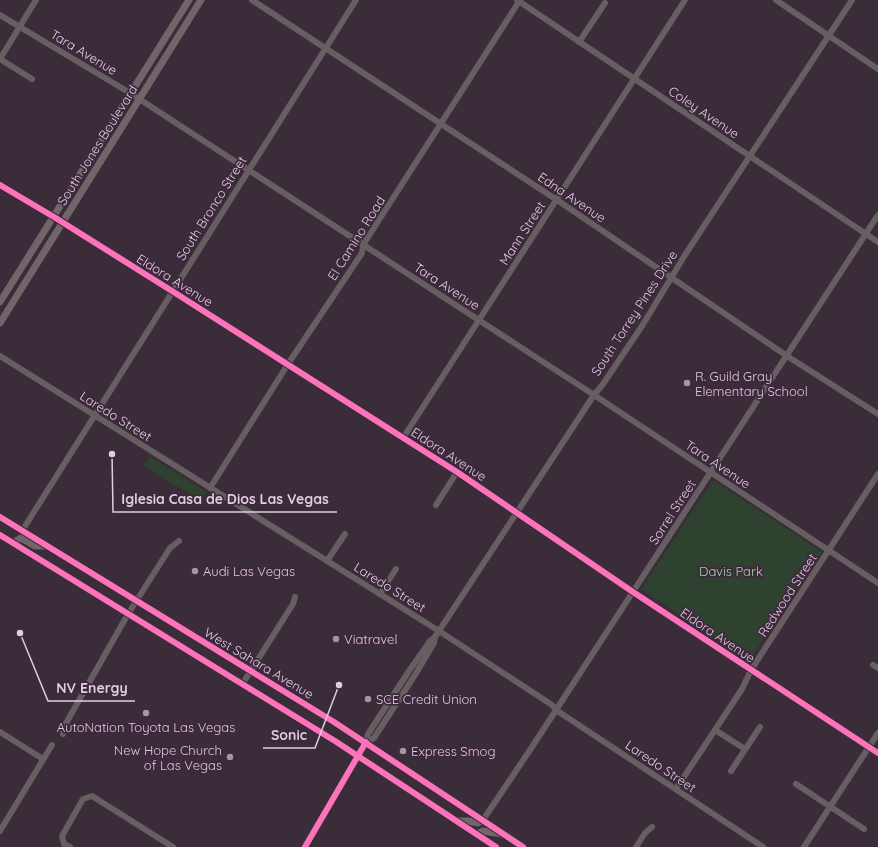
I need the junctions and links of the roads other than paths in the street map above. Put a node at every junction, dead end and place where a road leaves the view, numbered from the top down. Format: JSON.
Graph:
{"nodes":[{"id":1,"x":36,"y":0,"type":"edge"},
{"id":2,"x":189,"y":0,"type":"edge"},
{"id":3,"x":202,"y":0,"type":"edge"},
{"id":4,"x":252,"y":0,"type":"edge"},
{"id":5,"x":356,"y":0,"type":"edge"},
{"id":6,"x":518,"y":0,"type":"edge"},
{"id":7,"x":685,"y":0,"type":"edge"},
{"id":8,"x":776,"y":0,"type":"edge"},
{"id":9,"x":852,"y":0,"type":"edge"},
{"id":10,"x":605,"y":3,"type":"dead end"},
{"id":11,"x":0,"y":15,"type":"edge"},
{"id":12,"x":20,"y":27,"type":"junction"},
{"id":13,"x":829,"y":36,"type":"junction"},
{"id":14,"x":580,"y":42,"type":"junction"},
{"id":15,"x":326,"y":48,"type":"junction"},
{"id":16,"x":0,"y":59,"type":"edge"},
{"id":17,"x":878,"y":69,"type":"edge"},
{"id":18,"x":32,"y":79,"type":"dead end"},
{"id":19,"x":635,"y":79,"type":"junction"},
{"id":20,"x":130,"y":93,"type":"junction"},
{"id":21,"x":139,"y":99,"type":"junction"},
{"id":22,"x":441,"y":124,"type":"junction"},
{"id":23,"x":750,"y":156,"type":"junction"},
{"id":24,"x":249,"y":170,"type":"junction"},
{"id":25,"x":0,"y":185,"type":"edge"},
{"id":26,"x":556,"y":200,"type":"junction"},
{"id":27,"x":878,"y":215,"type":"edge"},
{"id":28,"x":54,"y":217,"type":"junction"},
{"id":29,"x":62,"y":223,"type":"junction"},
{"id":30,"x":866,"y":234,"type":"junction"},
{"id":31,"x":878,"y":242,"type":"edge"},
{"id":32,"x":363,"y":245,"type":"junction"},
{"id":33,"x":671,"y":277,"type":"junction"},
{"id":34,"x":172,"y":291,"type":"junction"},
{"id":35,"x":0,"y":302,"type":"edge"},
{"id":36,"x":479,"y":320,"type":"junction"},
{"id":37,"x":0,"y":323,"type":"edge"},
{"id":38,"x":0,"y":356,"type":"edge"},
{"id":39,"x":787,"y":356,"type":"junction"},
{"id":40,"x":288,"y":364,"type":"junction"},
{"id":41,"x":594,"y":395,"type":"junction"},
{"id":42,"x":878,"y":414,"type":"edge"},
{"id":43,"x":95,"y":415,"type":"junction"},
{"id":44,"x":403,"y":438,"type":"junction"},
{"id":45,"x":457,"y":472,"type":"junction"},
{"id":46,"x":710,"y":472,"type":"junction"},
{"id":47,"x":878,"y":474,"type":"edge"},
{"id":48,"x":210,"y":488,"type":"junction"},
{"id":49,"x":436,"y":505,"type":"dead end"},
{"id":50,"x":516,"y":513,"type":"junction"},
{"id":51,"x":0,"y":517,"type":"edge"},
{"id":52,"x":22,"y":531,"type":"junction"},
{"id":53,"x":345,"y":534,"type":"dead end"},
{"id":54,"x":0,"y":535,"type":"edge"},
{"id":55,"x":179,"y":541,"type":"dead end"},
{"id":56,"x":13,"y":543,"type":"junction"},
{"id":57,"x":46,"y":546,"type":"junction"},
{"id":58,"x":829,"y":550,"type":"junction"},
{"id":59,"x":327,"y":561,"type":"junction"},
{"id":60,"x":396,"y":569,"type":"dead end"},
{"id":61,"x":878,"y":583,"type":"edge"},
{"id":62,"x":633,"y":592,"type":"junction"},
{"id":63,"x":380,"y":594,"type":"junction"},
{"id":64,"x":295,"y":597,"type":"dead end"},
{"id":65,"x":135,"y":601,"type":"junction"},
{"id":66,"x":128,"y":614,"type":"junction"},
{"id":67,"x":439,"y":631,"type":"junction"},
{"id":68,"x":435,"y":637,"type":"junction"},
{"id":69,"x":751,"y":670,"type":"junction"},
{"id":70,"x":250,"y":671,"type":"junction"},
{"id":71,"x":408,"y":671,"type":"junction"},
{"id":72,"x":415,"y":675,"type":"junction"},
{"id":73,"x":243,"y":683,"type":"junction"},
{"id":74,"x":556,"y":710,"type":"junction"},
{"id":75,"x":760,"y":726,"type":"dead end"},
{"id":76,"x":715,"y":730,"type":"junction"},
{"id":77,"x":0,"y":732,"type":"edge"},
{"id":78,"x":878,"y":733,"type":"edge"},
{"id":79,"x":63,"y":734,"type":"dead end"},
{"id":80,"x":366,"y":742,"type":"junction"},
{"id":81,"x":52,"y":745,"type":"dead end"},
{"id":82,"x":869,"y":747,"type":"junction"},
{"id":83,"x":746,"y":749,"type":"junction"},
{"id":84,"x":878,"y":753,"type":"edge"},
{"id":85,"x":358,"y":756,"type":"junction"},
{"id":86,"x":43,"y":759,"type":"junction"},
{"id":87,"x":731,"y":771,"type":"dead end"},
{"id":88,"x":796,"y":784,"type":"dead end"},
{"id":89,"x":676,"y":789,"type":"junction"},
{"id":90,"x":830,"y":806,"type":"junction"},
{"id":91,"x":483,"y":820,"type":"junction"},
{"id":92,"x":457,"y":821,"type":"junction"},
{"id":93,"x":652,"y":827,"type":"dead end"},
{"id":94,"x":864,"y":829,"type":"dead end"},
{"id":95,"x":0,"y":831,"type":"edge"},
{"id":96,"x":477,"y":834,"type":"junction"},
{"id":97,"x":504,"y":834,"type":"junction"},
{"id":98,"x":70,"y":847,"type":"edge"},
{"id":99,"x":173,"y":847,"type":"edge"},
{"id":100,"x":305,"y":847,"type":"edge"},
{"id":101,"x":496,"y":847,"type":"edge"},
{"id":102,"x":523,"y":847,"type":"edge"},
{"id":103,"x":636,"y":847,"type":"edge"},
{"id":104,"x":763,"y":847,"type":"edge"},
{"id":105,"x":804,"y":847,"type":"edge"}],
"edges":[{"from":1,"to":12,"type":"street"},
{"from":2,"to":20,"type":"main road","name":"South Jones Boulevard"},
{"from":3,"to":21,"type":"main road","name":"South Jones Boulevard"},
{"from":4,"to":15,"type":"street","name":"Edna Avenue"},
{"from":5,"to":15,"type":"street","name":"South Bronco Street"},
{"from":6,"to":14,"type":"street","name":"Coley Avenue"},
{"from":6,"to":22,"type":"street","name":"El Camino Road"},
{"from":7,"to":19,"type":"street","name":"Mann Street"},
{"from":8,"to":13,"type":"street"},
{"from":9,"to":13,"type":"street","name":"South Torrey Pines Drive"},
{"from":10,"to":14,"type":"street"},
{"from":11,"to":12,"type":"street","name":"Tara Avenue"},
{"from":12,"to":16,"type":"street"},
{"from":12,"to":20,"type":"street","name":"Tara Avenue"},
{"from":13,"to":17,"type":"street"},
{"from":13,"to":23,"type":"street","name":"South Torrey Pines Drive"},
{"from":14,"to":19,"type":"street","name":"Coley Avenue"},
{"from":15,"to":22,"type":"street","name":"Edna Avenue"},
{"from":15,"to":24,"type":"street","name":"South Bronco Street"},
{"from":16,"to":18,"type":"street"},
{"from":19,"to":23,"type":"street","name":"Coley Avenue"},
{"from":19,"to":26,"type":"street","name":"Mann Street"},
{"from":20,"to":21,"type":"street","name":"Tara Avenue"},
{"from":20,"to":28,"type":"main road","name":"South Jones Boulevard"},
{"from":21,"to":24,"type":"street","name":"Tara Avenue"},
{"from":21,"to":29,"type":"main road","name":"South Jones Boulevard"},
{"from":22,"to":26,"type":"street","name":"Edna Avenue"},
{"from":22,"to":32,"type":"street","name":"El Camino Road"},
{"from":23,"to":30,"type":"street","name":"Coley Avenue"},
{"from":23,"to":33,"type":"street","name":"South Torrey Pines Drive"},
{"from":24,"to":32,"type":"street","name":"Tara Avenue"},
{"from":24,"to":34,"type":"street","name":"South Bronco Street"},
{"from":25,"to":28,"type":"street","name":"Eldora Avenue"},
{"from":26,"to":33,"type":"street","name":"Edna Avenue"},
{"from":26,"to":36,"type":"street","name":"Mann Street"},
{"from":27,"to":30,"type":"street","name":"Sorrel Street"},
{"from":28,"to":29,"type":"street","name":"Eldora Avenue"},
{"from":28,"to":35,"type":"main road","name":"South Jones Boulevard"},
{"from":29,"to":34,"type":"street","name":"Eldora Avenue"},
{"from":29,"to":37,"type":"main road","name":"South Jones Boulevard"},
{"from":30,"to":31,"type":"street","name":"Coley Avenue"},
{"from":30,"to":39,"type":"street","name":"Sorrel Street"},
{"from":32,"to":36,"type":"street","name":"Tara Avenue"},
{"from":32,"to":40,"type":"street","name":"El Camino Road"},
{"from":33,"to":39,"type":"street","name":"Edna Avenue"},
{"from":33,"to":41,"type":"street","name":"South Torrey Pines Drive"},
{"from":34,"to":40,"type":"street","name":"Eldora Avenue"},
{"from":34,"to":43,"type":"street","name":"South Bronco Street"},
{"from":36,"to":41,"type":"street","name":"Tara Avenue"},
{"from":36,"to":44,"type":"street","name":"Mann Street"},
{"from":38,"to":43,"type":"street","name":"Laredo Street"},
{"from":39,"to":42,"type":"street","name":"Edna Avenue"},
{"from":39,"to":46,"type":"street","name":"Sorrel Street"},
{"from":40,"to":44,"type":"street","name":"Eldora Avenue"},
{"from":40,"to":48,"type":"street","name":"El Camino Road"},
{"from":41,"to":46,"type":"street","name":"Tara Avenue"},
{"from":41,"to":50,"type":"street","name":"South Torrey Pines Drive"},
{"from":43,"to":48,"type":"street","name":"Laredo Street"},
{"from":43,"to":52,"type":"street","name":"South Bronco Street"},
{"from":44,"to":45,"type":"street","name":"Eldora Avenue"},
{"from":45,"to":49,"type":"street"},
{"from":45,"to":50,"type":"street","name":"Eldora Avenue"},
{"from":46,"to":58,"type":"street","name":"Tara Avenue"},
{"from":46,"to":62,"type":"street","name":"Sorrel Street"},
{"from":47,"to":58,"type":"street","name":"Redwood Street"},
{"from":48,"to":59,"type":"street","name":"Laredo Street"},
{"from":50,"to":62,"type":"street","name":"Eldora Avenue"},
{"from":50,"to":67,"type":"street","name":"South Torrey Pines Drive"},
{"from":51,"to":52,"type":"main road","name":"West Sahara Avenue"},
{"from":52,"to":57,"type":"main road","name":"West Sahara Avenue"},
{"from":53,"to":59,"type":"street"},
{"from":54,"to":56,"type":"main road","name":"West Sahara Avenue"},
{"from":55,"to":65,"type":"street"},
{"from":56,"to":57,"type":"main road"},
{"from":56,"to":66,"type":"main road","name":"West Sahara Avenue"},
{"from":57,"to":65,"type":"main road","name":"West Sahara Avenue"},
{"from":58,"to":61,"type":"street","name":"Tara Avenue"},
{"from":58,"to":69,"type":"street","name":"Redwood Street"},
{"from":59,"to":63,"type":"street","name":"Laredo Street"},
{"from":60,"to":63,"type":"street"},
{"from":62,"to":69,"type":"street","name":"Eldora Avenue"},
{"from":62,"to":74,"type":"street","name":"Sorrel Street"},
{"from":63,"to":67,"type":"street","name":"Laredo Street"},
{"from":64,"to":70,"type":"street"},
{"from":65,"to":66,"type":"street"},
{"from":65,"to":70,"type":"main road","name":"West Sahara Avenue"},
{"from":66,"to":73,"type":"main road","name":"West Sahara Avenue"},
{"from":66,"to":79,"type":"street"},
{"from":67,"to":68,"type":"street","name":"South Torrey Pines Drive"},
{"from":67,"to":74,"type":"street","name":"Laredo Street"},
{"from":68,"to":71,"type":"street","name":"South Torrey Pines Drive"},
{"from":68,"to":72,"type":"street","name":"South Torrey Pines Drive"},
{"from":69,"to":76,"type":"street","name":"Redwood Street"},
{"from":69,"to":82,"type":"street","name":"Eldora Avenue"},
{"from":70,"to":73,"type":"street"},
{"from":70,"to":80,"type":"main road","name":"West Sahara Avenue"},
{"from":71,"to":72,"type":"street"},
{"from":71,"to":80,"type":"street","name":"South Torrey Pines Drive"},
{"from":72,"to":80,"type":"street","name":"South Torrey Pines Drive"},
{"from":73,"to":85,"type":"main road","name":"West Sahara Avenue"},
{"from":74,"to":89,"type":"street","name":"Laredo Street"},
{"from":74,"to":91,"type":"street","name":"Sorrel Street"},
{"from":75,"to":83,"type":"street"},
{"from":76,"to":83,"type":"street"},
{"from":76,"to":89,"type":"street","name":"Redwood Street"},
{"from":77,"to":86,"type":"street"},
{"from":78,"to":82,"type":"street"},
{"from":80,"to":85,"type":"main road","name":"South Torrey Pines Drive"},
{"from":80,"to":91,"type":"main road","name":"West Sahara Avenue"},
{"from":81,"to":86,"type":"street"},
{"from":82,"to":84,"type":"street","name":"Eldora Avenue"},
{"from":82,"to":90,"type":"street"},
{"from":83,"to":87,"type":"street"},
{"from":85,"to":92,"type":"main road","name":"West Sahara Avenue"},
{"from":85,"to":100,"type":"main road","name":"South Torrey Pines Drive"},
{"from":86,"to":95,"type":"street"},
{"from":88,"to":90,"type":"street"},
{"from":89,"to":104,"type":"street","name":"Laredo Street"},
{"from":90,"to":94,"type":"street"},
{"from":90,"to":105,"type":"street"},
{"from":91,"to":92,"type":"main road"},
{"from":91,"to":97,"type":"main road","name":"West Sahara Avenue"},
{"from":92,"to":96,"type":"main road","name":"West Sahara Avenue"},
{"from":93,"to":103,"type":"street"},
{"from":96,"to":97,"type":"main road"},
{"from":96,"to":101,"type":"main road","name":"West Sahara Avenue"},
{"from":97,"to":102,"type":"main road","name":"West Sahara Avenue"},
{"from":98,"to":99,"type":"street"}]}
